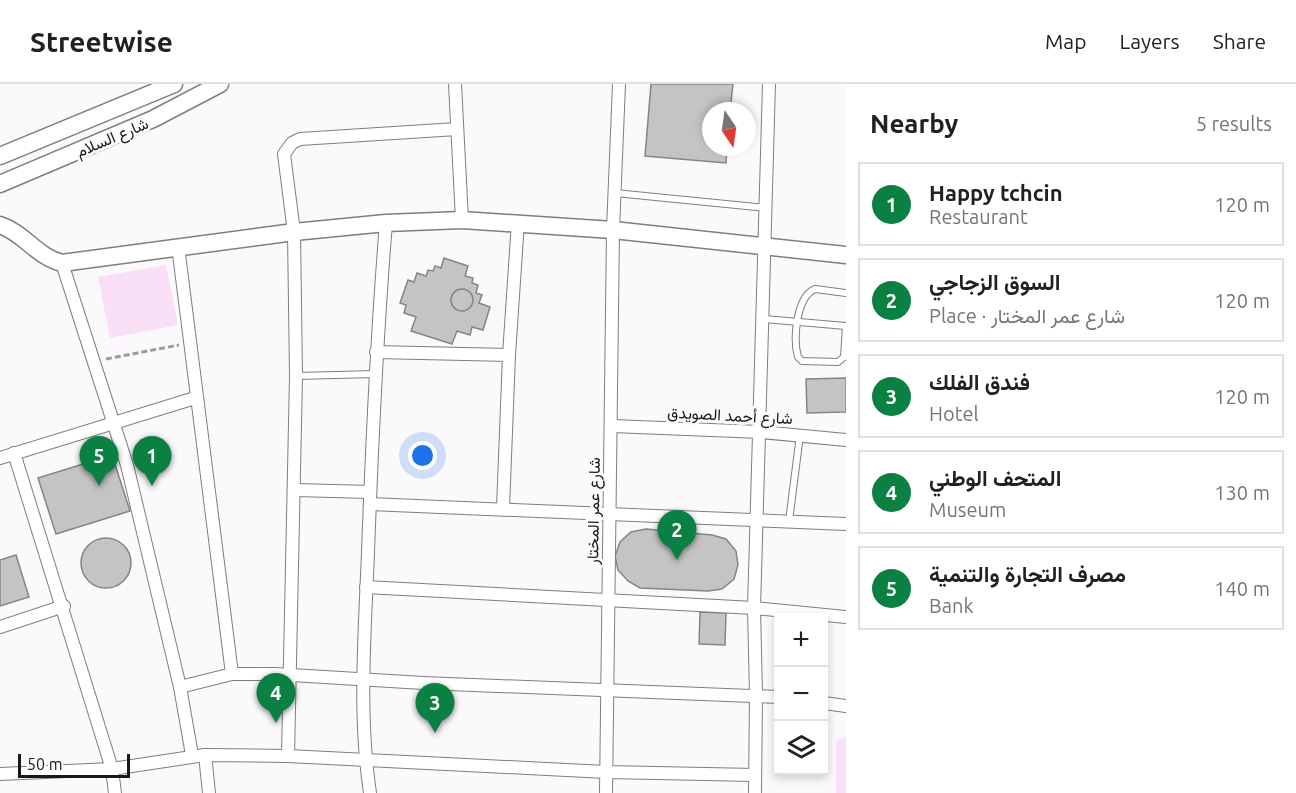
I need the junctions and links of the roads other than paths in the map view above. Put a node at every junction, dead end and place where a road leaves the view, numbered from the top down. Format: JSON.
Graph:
{"nodes":[{"id":1,"x":174,"y":84,"type":"edge"},
{"id":2,"x":220,"y":84,"type":"edge"},
{"id":3,"x":455,"y":84,"type":"edge"},
{"id":4,"x":619,"y":84,"type":"edge"},
{"id":5,"x":769,"y":84,"type":"edge"},
{"id":6,"x":457,"y":129,"type":"junction"},
{"id":7,"x":0,"y":156,"type":"edge"},
{"id":8,"x":0,"y":184,"type":"edge"},
{"id":9,"x":615,"y":193,"type":"junction"},
{"id":10,"x":767,"y":208,"type":"junction"},
{"id":11,"x":462,"y":220,"type":"junction"},
{"id":12,"x":518,"y":222,"type":"junction"},
{"id":13,"x":386,"y":223,"type":"junction"},
{"id":14,"x":0,"y":225,"type":"edge"},
{"id":15,"x":614,"y":230,"type":"junction"},
{"id":16,"x":294,"y":232,"type":"junction"},
{"id":17,"x":178,"y":246,"type":"junction"},
{"id":18,"x":765,"y":248,"type":"junction"},
{"id":19,"x":846,"y":255,"type":"edge"},
{"id":20,"x":62,"y":263,"type":"junction"},
{"id":21,"x":846,"y":293,"type":"edge"},
{"id":22,"x":764,"y":319,"type":"junction"},
{"id":23,"x":797,"y":322,"type":"junction"},
{"id":24,"x":846,"y":326,"type":"edge"},
{"id":25,"x":376,"y":352,"type":"junction"},
{"id":26,"x":509,"y":355,"type":"junction"},
{"id":27,"x":375,"y":374,"type":"junction"},
{"id":28,"x":296,"y":376,"type":"junction"},
{"id":29,"x":195,"y":398,"type":"junction"},
{"id":30,"x":114,"y":422,"type":"junction"},
{"id":31,"x":612,"y":426,"type":"junction"},
{"id":32,"x":761,"y":432,"type":"junction"},
{"id":33,"x":800,"y":435,"type":"junction"},
{"id":34,"x":846,"y":440,"type":"edge"},
{"id":35,"x":14,"y":453,"type":"junction"},
{"id":36,"x":0,"y":458,"type":"edge"},
{"id":37,"x":295,"y":490,"type":"junction"},
{"id":38,"x":370,"y":498,"type":"junction"},
{"id":39,"x":503,"y":508,"type":"junction"},
{"id":40,"x":609,"y":512,"type":"junction"},
{"id":41,"x":757,"y":519,"type":"junction"},
{"id":42,"x":789,"y":521,"type":"junction"},
{"id":43,"x":846,"y":524,"type":"edge"},
{"id":44,"x":366,"y":587,"type":"junction"},
{"id":45,"x":608,"y":601,"type":"junction"},
{"id":46,"x":64,"y":606,"type":"junction"},
{"id":47,"x":754,"y":608,"type":"junction"},
{"id":48,"x":846,"y":616,"type":"edge"},
{"id":49,"x":0,"y":627,"type":"edge"},
{"id":50,"x":232,"y":674,"type":"junction"},
{"id":51,"x":290,"y":676,"type":"junction"},
{"id":52,"x":363,"y":679,"type":"junction"},
{"id":53,"x":180,"y":687,"type":"junction"},
{"id":54,"x":606,"y":689,"type":"junction"},
{"id":55,"x":756,"y":695,"type":"junction"},
{"id":56,"x":774,"y":697,"type":"edge"},
{"id":57,"x":828,"y":704,"type":"edge"},
{"id":58,"x":846,"y":706,"type":"edge"},
{"id":59,"x":192,"y":755,"type":"junction"},
{"id":60,"x":205,"y":755,"type":"junction"},
{"id":61,"x":288,"y":756,"type":"junction"},
{"id":62,"x":365,"y":760,"type":"junction"},
{"id":63,"x":112,"y":769,"type":"junction"},
{"id":64,"x":606,"y":772,"type":"junction"},
{"id":65,"x":0,"y":774,"type":"edge"},
{"id":66,"x":755,"y":776,"type":"junction"},
{"id":67,"x":115,"y":793,"type":"edge"},
{"id":68,"x":209,"y":793,"type":"edge"},
{"id":69,"x":370,"y":793,"type":"edge"},
{"id":70,"x":606,"y":793,"type":"edge"},
{"id":71,"x":755,"y":793,"type":"edge"}],
"edges":[{"from":1,"to":7,"type":"street","name":"شارع السلام"},
{"from":2,"to":8,"type":"street","name":"شارع السلام"},
{"from":3,"to":6,"type":"street"},
{"from":4,"to":9,"type":"street","name":"شارع عمر المختار"},
{"from":5,"to":10,"type":"street"},
{"from":6,"to":11,"type":"street"},
{"from":6,"to":16,"type":"street"},
{"from":9,"to":10,"type":"lane"},
{"from":9,"to":15,"type":"street","name":"شارع عمر المختار"},
{"from":10,"to":18,"type":"street"},
{"from":11,"to":12,"type":"street"},
{"from":11,"to":13,"type":"street"},
{"from":12,"to":15,"type":"street"},
{"from":12,"to":26,"type":"street"},
{"from":13,"to":16,"type":"street"},
{"from":13,"to":25,"type":"street"},
{"from":14,"to":20,"type":"street"},
{"from":15,"to":18,"type":"street"},
{"from":15,"to":31,"type":"street","name":"شارع عمر المختار"},
{"from":16,"to":17,"type":"street"},
{"from":16,"to":28,"type":"street"},
{"from":17,"to":20,"type":"street"},
{"from":17,"to":29,"type":"street"},
{"from":18,"to":19,"type":"street"},
{"from":18,"to":22,"type":"street"},
{"from":20,"to":30,"type":"street"},
{"from":21,"to":23,"type":"lane"},
{"from":22,"to":23,"type":"lane"},
{"from":22,"to":32,"type":"street"},
{"from":23,"to":24,"type":"lane"},
{"from":23,"to":24,"type":"lane"},
{"from":25,"to":26,"type":"street"},
{"from":25,"to":27,"type":"street"},
{"from":26,"to":39,"type":"street"},
{"from":27,"to":28,"type":"lane"},
{"from":27,"to":38,"type":"street"},
{"from":28,"to":37,"type":"street"},
{"from":29,"to":30,"type":"street"},
{"from":29,"to":50,"type":"street"},
{"from":30,"to":35,"type":"street"},
{"from":30,"to":53,"type":"street"},
{"from":31,"to":32,"type":"street","name":"شارع أحمد الصويدق"},
{"from":31,"to":40,"type":"street","name":"شارع عمر المختار"},
{"from":32,"to":33,"type":"street","name":"شارع أحمد الصويدق"},
{"from":32,"to":41,"type":"street"},
{"from":33,"to":34,"type":"street","name":"شارع أحمد الصويدق"},
{"from":33,"to":42,"type":"lane"},
{"from":35,"to":36,"type":"street"},
{"from":35,"to":46,"type":"street"},
{"from":37,"to":38,"type":"street"},
{"from":37,"to":51,"type":"street"},
{"from":38,"to":39,"type":"street"},
{"from":38,"to":44,"type":"street"},
{"from":39,"to":40,"type":"street"},
{"from":40,"to":41,"type":"street"},
{"from":40,"to":45,"type":"street","name":"شارع عمر المختار"},
{"from":41,"to":42,"type":"street"},
{"from":41,"to":47,"type":"street"},
{"from":42,"to":43,"type":"street"},
{"from":44,"to":45,"type":"street"},
{"from":44,"to":52,"type":"street"},
{"from":45,"to":47,"type":"street"},
{"from":45,"to":54,"type":"street","name":"شارع عمر المختار"},
{"from":46,"to":49,"type":"street"},
{"from":46,"to":63,"type":"street"},
{"from":47,"to":48,"type":"street"},
{"from":47,"to":55,"type":"street"},
{"from":50,"to":51,"type":"street"},
{"from":50,"to":53,"type":"street"},
{"from":51,"to":52,"type":"street"},
{"from":51,"to":61,"type":"street"},
{"from":52,"to":54,"type":"street"},
{"from":52,"to":62,"type":"street"},
{"from":53,"to":59,"type":"street"},
{"from":54,"to":55,"type":"street"},
{"from":54,"to":64,"type":"street","name":"شارع عمر المختار"},
{"from":55,"to":56,"type":"street"},
{"from":55,"to":66,"type":"street"},
{"from":57,"to":58,"type":"street"},
{"from":59,"to":60,"type":"street"},
{"from":59,"to":63,"type":"street"},
{"from":60,"to":61,"type":"street"},
{"from":60,"to":68,"type":"street"},
{"from":61,"to":62,"type":"street"},
{"from":62,"to":64,"type":"street"},
{"from":62,"to":69,"type":"street"},
{"from":63,"to":65,"type":"street"},
{"from":63,"to":67,"type":"street"},
{"from":64,"to":66,"type":"street"},
{"from":64,"to":70,"type":"street","name":"شارع عمر المختار"},
{"from":66,"to":71,"type":"street"}]}
